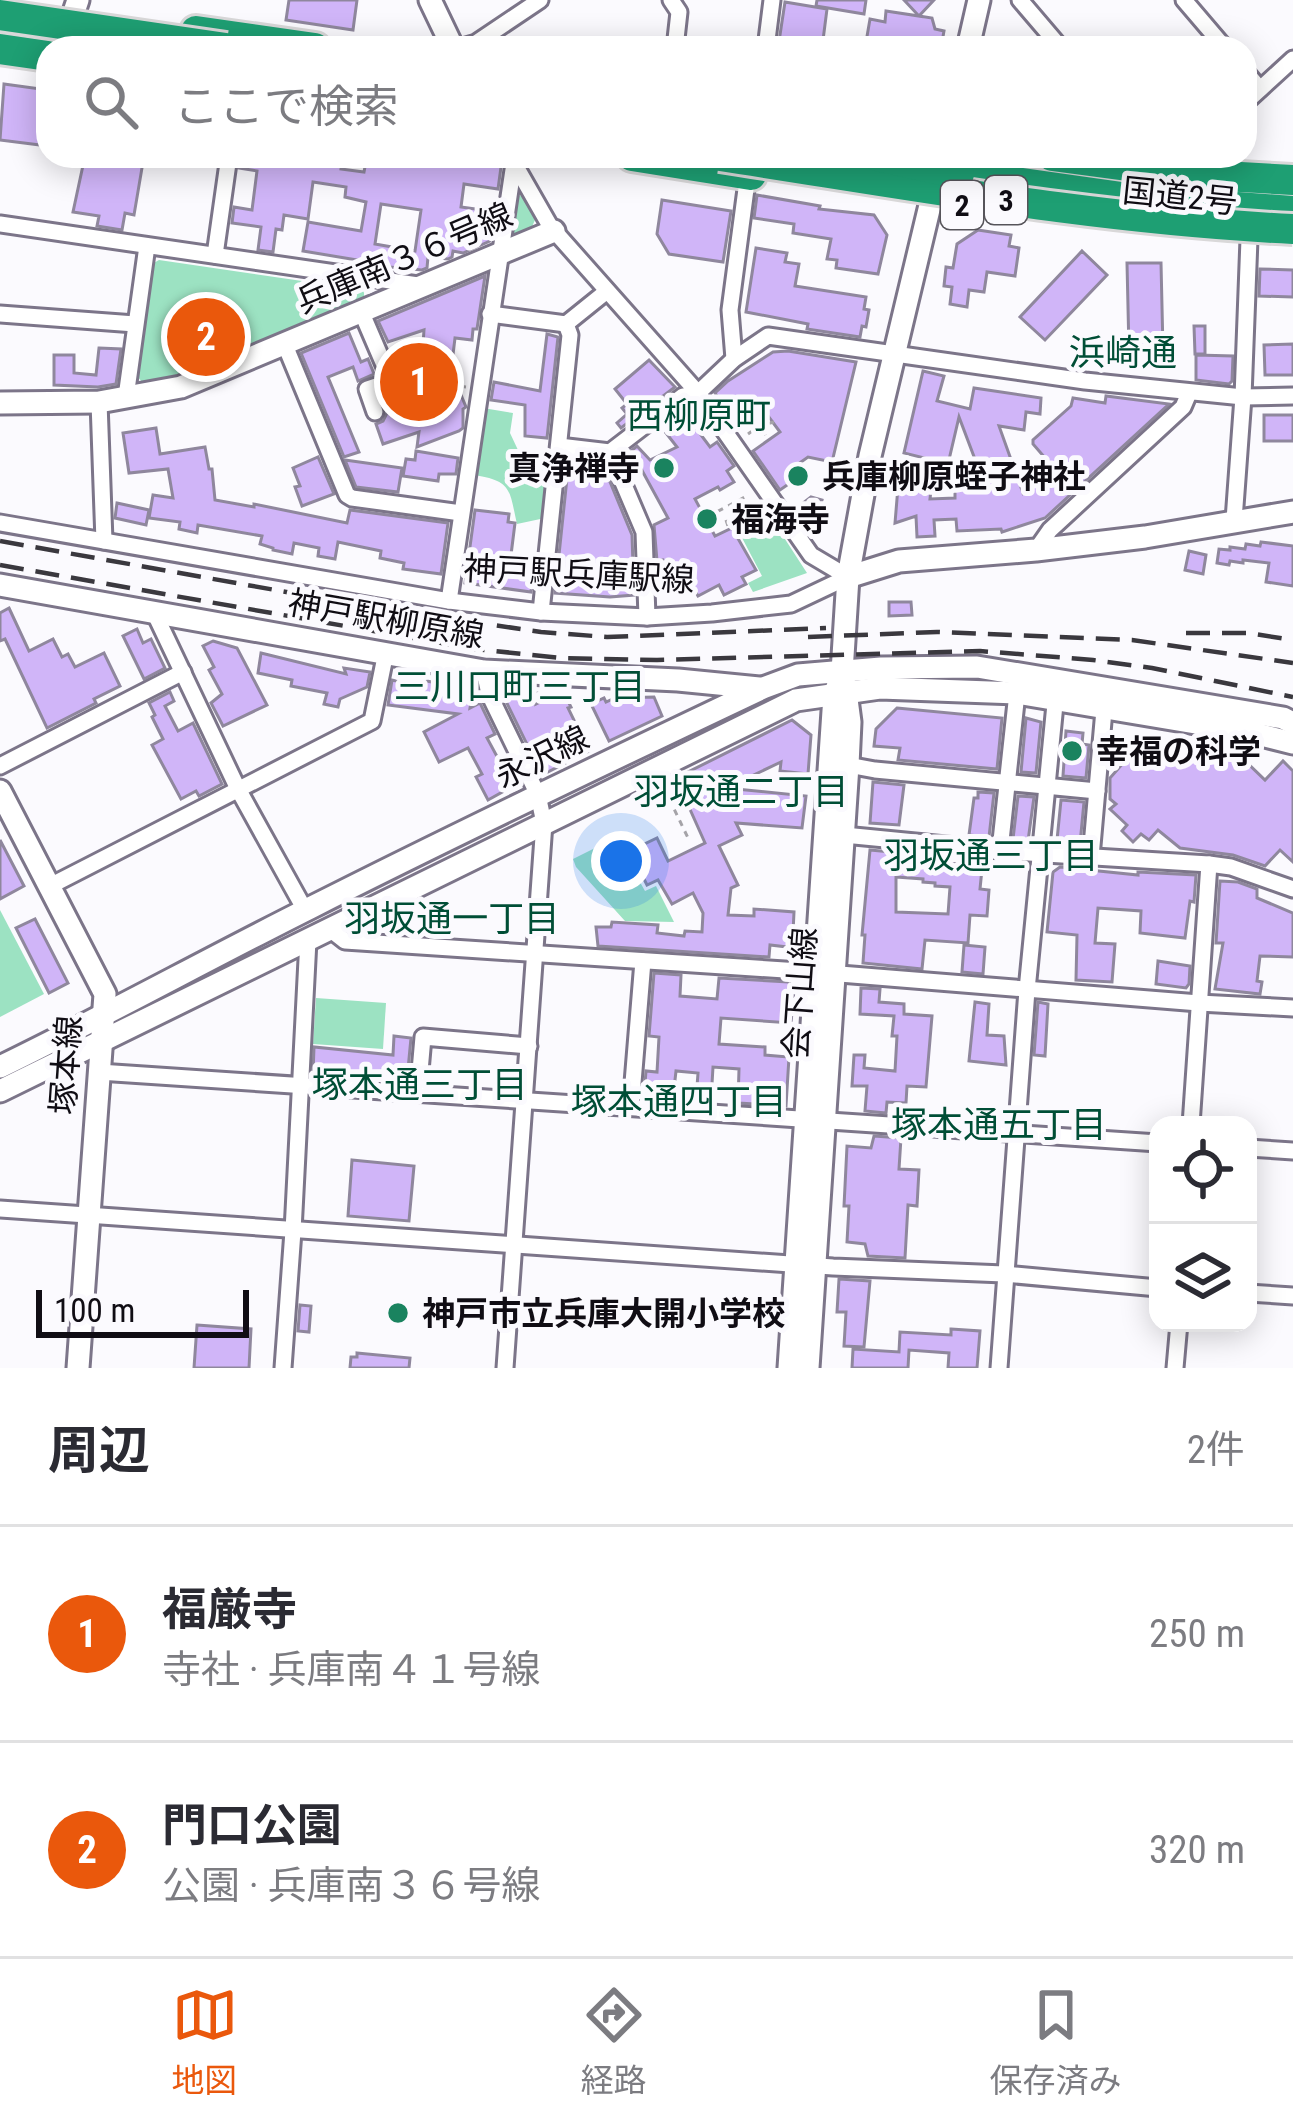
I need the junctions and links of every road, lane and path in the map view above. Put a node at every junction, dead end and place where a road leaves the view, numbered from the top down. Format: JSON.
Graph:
{"nodes":[{"id":1,"x":430,"y":0,"type":"edge"},
{"id":2,"x":540,"y":0,"type":"edge"},
{"id":3,"x":671,"y":0,"type":"edge"},
{"id":4,"x":772,"y":0,"type":"edge"},
{"id":5,"x":980,"y":0,"type":"edge"},
{"id":6,"x":1020,"y":0,"type":"edge"},
{"id":7,"x":1184,"y":0,"type":"edge"},
{"id":8,"x":76,"y":7,"type":"edge"},
{"id":9,"x":2,"y":10,"type":"edge"},
{"id":10,"x":62,"y":36,"type":"edge"},
{"id":11,"x":143,"y":36,"type":"edge"},
{"id":12,"x":245,"y":36,"type":"edge"},
{"id":13,"x":450,"y":36,"type":"edge"},
{"id":14,"x":486,"y":36,"type":"edge"},
{"id":15,"x":676,"y":36,"type":"edge"},
{"id":16,"x":768,"y":36,"type":"edge"},
{"id":17,"x":971,"y":36,"type":"edge"},
{"id":18,"x":1051,"y":36,"type":"edge"},
{"id":19,"x":1215,"y":36,"type":"edge"},
{"id":20,"x":0,"y":50,"type":"edge"},
{"id":21,"x":36,"y":58,"type":"edge"},
{"id":22,"x":1293,"y":59,"type":"edge"},
{"id":23,"x":36,"y":61,"type":"edge"},
{"id":24,"x":0,"y":62,"type":"edge"},
{"id":25,"x":1257,"y":85,"type":"edge"},
{"id":26,"x":1260,"y":89,"type":"junction"},
{"id":27,"x":1257,"y":92,"type":"edge"},
{"id":28,"x":227,"y":168,"type":"edge"},
{"id":29,"x":513,"y":168,"type":"edge"},
{"id":30,"x":519,"y":168,"type":"edge"},
{"id":31,"x":709,"y":168,"type":"edge"},
{"id":32,"x":798,"y":168,"type":"edge"},
{"id":33,"x":904,"y":168,"type":"edge"},
{"id":34,"x":931,"y":168,"type":"edge"},
{"id":35,"x":1210,"y":168,"type":"edge"},
{"id":36,"x":943,"y":173,"type":"edge"},
{"id":37,"x":748,"y":174,"type":"junction"},
{"id":38,"x":1293,"y":180,"type":"edge"},
{"id":39,"x":1287,"y":211,"type":"edge"},
{"id":40,"x":0,"y":224,"type":"edge"},
{"id":41,"x":554,"y":231,"type":"junction"},
{"id":42,"x":1250,"y":239,"type":"junction"},
{"id":43,"x":1293,"y":242,"type":"edge"},
{"id":44,"x":147,"y":246,"type":"junction"},
{"id":45,"x":499,"y":252,"type":"junction"},
{"id":46,"x":215,"y":255,"type":"junction"},
{"id":47,"x":422,"y":285,"type":"junction"},
{"id":48,"x":607,"y":291,"type":"junction"},
{"id":49,"x":361,"y":311,"type":"junction"},
{"id":50,"x":0,"y":314,"type":"edge"},
{"id":51,"x":490,"y":314,"type":"junction"},
{"id":52,"x":135,"y":323,"type":"junction"},
{"id":53,"x":566,"y":324,"type":"junction"},
{"id":54,"x":285,"y":345,"type":"junction"},
{"id":55,"x":895,"y":353,"type":"junction"},
{"id":56,"x":734,"y":359,"type":"junction"},
{"id":57,"x":391,"y":381,"type":"junction"},
{"id":58,"x":480,"y":389,"type":"junction"},
{"id":59,"x":698,"y":393,"type":"junction"},
{"id":60,"x":1189,"y":393,"type":"junction"},
{"id":61,"x":1293,"y":396,"type":"edge"},
{"id":62,"x":126,"y":397,"type":"junction"},
{"id":63,"x":1244,"y":397,"type":"junction"},
{"id":64,"x":99,"y":402,"type":"junction"},
{"id":65,"x":0,"y":403,"type":"edge"},
{"id":66,"x":375,"y":412,"type":"dead end"},
{"id":67,"x":774,"y":422,"type":"dead end"},
{"id":68,"x":759,"y":426,"type":"junction"},
{"id":69,"x":725,"y":433,"type":"junction"},
{"id":70,"x":748,"y":434,"type":"dead end"},
{"id":71,"x":767,"y":438,"type":"dead end"},
{"id":72,"x":559,"y":446,"type":"junction"},
{"id":73,"x":610,"y":452,"type":"junction"},
{"id":74,"x":746,"y":497,"type":"dead end"},
{"id":75,"x":715,"y":505,"type":"dead end"},
{"id":76,"x":719,"y":511,"type":"junction"},
{"id":77,"x":1293,"y":512,"type":"edge"},
{"id":78,"x":461,"y":513,"type":"junction"},
{"id":79,"x":707,"y":518,"type":"dead end"},
{"id":80,"x":1234,"y":520,"type":"junction"},
{"id":81,"x":0,"y":523,"type":"edge"},
{"id":82,"x":104,"y":542,"type":"junction"},
{"id":83,"x":1036,"y":550,"type":"junction"},
{"id":84,"x":848,"y":577,"type":"junction"},
{"id":85,"x":0,"y":585,"type":"edge"},
{"id":86,"x":449,"y":601,"type":"junction"},
{"id":87,"x":153,"y":610,"type":"junction"},
{"id":88,"x":541,"y":612,"type":"junction"},
{"id":89,"x":647,"y":617,"type":"junction"},
{"id":90,"x":386,"y":652,"type":"junction"},
{"id":91,"x":484,"y":671,"type":"junction"},
{"id":92,"x":183,"y":672,"type":"junction"},
{"id":93,"x":841,"y":687,"type":"junction"},
{"id":94,"x":763,"y":688,"type":"junction"},
{"id":95,"x":1056,"y":689,"type":"junction"},
{"id":96,"x":1017,"y":694,"type":"junction"},
{"id":97,"x":1104,"y":710,"type":"junction"},
{"id":98,"x":1293,"y":723,"type":"edge"},
{"id":99,"x":1293,"y":743,"type":"edge"},
{"id":100,"x":848,"y":765,"type":"junction"},
{"id":101,"x":0,"y":766,"type":"edge"},
{"id":102,"x":661,"y":782,"type":"dead end"},
{"id":103,"x":1007,"y":782,"type":"junction"},
{"id":104,"x":1048,"y":786,"type":"junction"},
{"id":105,"x":238,"y":789,"type":"junction"},
{"id":106,"x":0,"y":791,"type":"edge"},
{"id":107,"x":1097,"y":791,"type":"junction"},
{"id":108,"x":538,"y":794,"type":"junction"},
{"id":109,"x":544,"y":823,"type":"junction"},
{"id":110,"x":844,"y":835,"type":"junction"},
{"id":111,"x":689,"y":840,"type":"dead end"},
{"id":112,"x":1000,"y":850,"type":"junction"},
{"id":113,"x":1042,"y":854,"type":"junction"},
{"id":114,"x":1091,"y":857,"type":"junction"},
{"id":115,"x":1209,"y":864,"type":"junction"},
{"id":116,"x":48,"y":886,"type":"junction"},
{"id":117,"x":1293,"y":890,"type":"edge"},
{"id":118,"x":304,"y":910,"type":"junction"},
{"id":119,"x":331,"y":930,"type":"junction"},
{"id":120,"x":308,"y":940,"type":"junction"},
{"id":121,"x":534,"y":955,"type":"junction"},
{"id":122,"x":644,"y":961,"type":"junction"},
{"id":123,"x":825,"y":973,"type":"junction"},
{"id":124,"x":1027,"y":990,"type":"junction"},
{"id":125,"x":1199,"y":1003,"type":"junction"},
{"id":126,"x":1293,"y":1008,"type":"edge"},
{"id":127,"x":102,"y":1029,"type":"junction"},
{"id":128,"x":529,"y":1046,"type":"junction"},
{"id":129,"x":0,"y":1067,"type":"edge"},
{"id":130,"x":98,"y":1072,"type":"junction"},
{"id":131,"x":299,"y":1087,"type":"junction"},
{"id":132,"x":0,"y":1091,"type":"edge"},
{"id":133,"x":418,"y":1094,"type":"junction"},
{"id":134,"x":525,"y":1100,"type":"junction"},
{"id":135,"x":631,"y":1107,"type":"junction"},
{"id":136,"x":1192,"y":1116,"type":"edge"},
{"id":137,"x":815,"y":1119,"type":"junction"},
{"id":138,"x":1016,"y":1134,"type":"junction"},
{"id":139,"x":1149,"y":1142,"type":"edge"},
{"id":140,"x":1257,"y":1149,"type":"edge"},
{"id":141,"x":1293,"y":1151,"type":"edge"},
{"id":142,"x":0,"y":1209,"type":"edge"},
{"id":143,"x":88,"y":1216,"type":"junction"},
{"id":144,"x":293,"y":1231,"type":"junction"},
{"id":145,"x":512,"y":1243,"type":"junction"},
{"id":146,"x":805,"y":1265,"type":"junction"},
{"id":147,"x":1004,"y":1274,"type":"junction"},
{"id":148,"x":1149,"y":1287,"type":"edge"},
{"id":149,"x":1257,"y":1294,"type":"edge"},
{"id":150,"x":1293,"y":1296,"type":"edge"},
{"id":151,"x":1178,"y":1332,"type":"edge"},
{"id":152,"x":78,"y":1368,"type":"edge"},
{"id":153,"x":283,"y":1368,"type":"edge"},
{"id":154,"x":505,"y":1368,"type":"edge"},
{"id":155,"x":789,"y":1368,"type":"edge"},
{"id":156,"x":808,"y":1368,"type":"edge"},
{"id":157,"x":999,"y":1368,"type":"edge"},
{"id":158,"x":1175,"y":1368,"type":"edge"}],
"edges":[{"from":1,"to":13,"type":"street"},
{"from":2,"to":14,"type":"street"},
{"from":3,"to":15,"type":"street"},
{"from":4,"to":16,"type":"street"},
{"from":5,"to":17,"type":"street"},
{"from":6,"to":18,"type":"street"},
{"from":7,"to":19,"type":"street"},
{"from":8,"to":9,"type":"highway"},
{"from":8,"to":10,"type":"street"},
{"from":8,"to":12,"type":"highway"},
{"from":9,"to":11,"type":"highway","bridge":true},
{"from":20,"to":21,"type":"highway"},
{"from":22,"to":26,"type":"street"},
{"from":23,"to":24,"type":"highway"},
{"from":25,"to":26,"type":"street"},
{"from":26,"to":27,"type":"street"},
{"from":28,"to":46,"type":"street"},
{"from":29,"to":45,"type":"street"},
{"from":30,"to":41,"type":"street"},
{"from":31,"to":37,"type":"highway","name":"国道2号","number":"2"},
{"from":32,"to":39,"type":"highway","number":"3","bridge":true},
{"from":33,"to":36,"type":"highway"},
{"from":34,"to":39,"type":"highway","number":"3","bridge":true},
{"from":35,"to":38,"type":"highway","name":"国道2号"},
{"from":36,"to":37,"type":"highway","name":"国道2号","number":"2"},
{"from":36,"to":39,"type":"highway","number":"3"},
{"from":36,"to":42,"type":"highway","name":"国道2号","number":"2"},
{"from":36,"to":55,"type":"street","name":"会下山線"},
{"from":37,"to":56,"type":"street"},
{"from":40,"to":44,"type":"street"},
{"from":41,"to":45,"type":"street","name":"兵庫南３６号線"},
{"from":41,"to":48,"type":"street"},
{"from":42,"to":43,"type":"highway","name":"国道2号","number":"2"},
{"from":42,"to":63,"type":"street"},
{"from":44,"to":46,"type":"street"},
{"from":44,"to":52,"type":"street"},
{"from":45,"to":47,"type":"street","name":"兵庫南３６号線"},
{"from":45,"to":51,"type":"street"},
{"from":46,"to":47,"type":"street"},
{"from":47,"to":49,"type":"street","name":"兵庫南３６号線"},
{"from":48,"to":53,"type":"street"},
{"from":48,"to":59,"type":"street"},
{"from":49,"to":54,"type":"street","name":"兵庫南３６号線"},
{"from":49,"to":57,"type":"street"},
{"from":50,"to":52,"type":"street"},
{"from":51,"to":53,"type":"street"},
{"from":51,"to":58,"type":"street"},
{"from":52,"to":62,"type":"street"},
{"from":53,"to":72,"type":"street"},
{"from":54,"to":62,"type":"street","name":"兵庫南３６号線"},
{"from":54,"to":78,"type":"street"},
{"from":55,"to":56,"type":"street"},
{"from":55,"to":60,"type":"street"},
{"from":55,"to":84,"type":"street","name":"会下山線"},
{"from":56,"to":59,"type":"street"},
{"from":57,"to":58,"type":"path"},
{"from":57,"to":66,"type":"street"},
{"from":58,"to":78,"type":"street"},
{"from":59,"to":69,"type":"street"},
{"from":59,"to":73,"type":"street"},
{"from":60,"to":63,"type":"street"},
{"from":60,"to":83,"type":"street"},
{"from":61,"to":63,"type":"street"},
{"from":62,"to":64,"type":"street","name":"兵庫南３６号線"},
{"from":63,"to":80,"type":"street"},
{"from":64,"to":65,"type":"street","name":"兵庫南３６号線"},
{"from":64,"to":82,"type":"street"},
{"from":67,"to":68,"type":"path"},
{"from":68,"to":69,"type":"path"},
{"from":68,"to":70,"type":"path"},
{"from":68,"to":71,"type":"path"},
{"from":69,"to":84,"type":"street"},
{"from":72,"to":73,"type":"street"},
{"from":72,"to":88,"type":"street"},
{"from":73,"to":89,"type":"street"},
{"from":74,"to":76,"type":"path"},
{"from":75,"to":76,"type":"path"},
{"from":76,"to":79,"type":"path"},
{"from":77,"to":80,"type":"street","name":"神戸駅兵庫駅線"},
{"from":78,"to":86,"type":"street"},
{"from":80,"to":83,"type":"street","name":"神戸駅兵庫駅線"},
{"from":81,"to":82,"type":"street","name":"神戸駅兵庫駅線"},
{"from":82,"to":86,"type":"street","name":"神戸駅兵庫駅線"},
{"from":83,"to":84,"type":"street","name":"神戸駅兵庫駅線"},
{"from":84,"to":89,"type":"street","name":"神戸駅兵庫駅線"},
{"from":84,"to":93,"type":"street","name":"会下山線"},
{"from":85,"to":87,"type":"street","name":"神戸駅柳原線"},
{"from":86,"to":88,"type":"street","name":"神戸駅兵庫駅線"},
{"from":87,"to":90,"type":"street","name":"神戸駅柳原線"},
{"from":87,"to":92,"type":"street"},
{"from":88,"to":89,"type":"street","name":"神戸駅兵庫駅線"},
{"from":90,"to":91,"type":"street","name":"神戸駅柳原線"},
{"from":90,"to":105,"type":"street"},
{"from":91,"to":94,"type":"street","name":"神戸駅柳原線"},
{"from":91,"to":108,"type":"street"},
{"from":92,"to":101,"type":"street"},
{"from":92,"to":105,"type":"street"},
{"from":93,"to":94,"type":"street","name":"永沢線"},
{"from":93,"to":95,"type":"street","name":"永沢線"},
{"from":93,"to":96,"type":"street","name":"永沢線"},
{"from":93,"to":100,"type":"street","name":"会下山線"},
{"from":93,"to":109,"type":"street","name":"永沢線"},
{"from":93,"to":123,"type":"street","name":"会下山線"},
{"from":94,"to":108,"type":"street","name":"永沢線"},
{"from":95,"to":96,"type":"street","name":"永沢線"},
{"from":95,"to":97,"type":"street","name":"永沢線"},
{"from":95,"to":98,"type":"street","name":"永沢線"},
{"from":95,"to":104,"type":"street"},
{"from":96,"to":103,"type":"street"},
{"from":97,"to":99,"type":"street","name":"永沢線"},
{"from":97,"to":107,"type":"street"},
{"from":100,"to":103,"type":"street"},
{"from":100,"to":110,"type":"street","name":"会下山線"},
{"from":102,"to":111,"type":"path"},
{"from":103,"to":104,"type":"street"},
{"from":103,"to":112,"type":"street"},
{"from":104,"to":107,"type":"street"},
{"from":104,"to":113,"type":"street"},
{"from":105,"to":116,"type":"street"},
{"from":105,"to":118,"type":"street"},
{"from":106,"to":116,"type":"street","name":"塚本線"},
{"from":107,"to":114,"type":"street"},
{"from":108,"to":109,"type":"street"},
{"from":108,"to":118,"type":"street","name":"永沢線"},
{"from":109,"to":119,"type":"street","name":"永沢線"},
{"from":109,"to":121,"type":"street"},
{"from":110,"to":112,"type":"street"},
{"from":110,"to":123,"type":"street","name":"会下山線"},
{"from":112,"to":113,"type":"street"},
{"from":113,"to":114,"type":"street"},
{"from":113,"to":124,"type":"street"},
{"from":114,"to":115,"type":"street"},
{"from":115,"to":117,"type":"street"},
{"from":115,"to":125,"type":"street"},
{"from":116,"to":127,"type":"street","name":"塚本線"},
{"from":118,"to":127,"type":"street","name":"永沢線"},
{"from":119,"to":120,"type":"street","name":"永沢線"},
{"from":119,"to":121,"type":"street"},
{"from":120,"to":127,"type":"street","name":"永沢線"},
{"from":120,"to":131,"type":"street"},
{"from":121,"to":122,"type":"street"},
{"from":121,"to":128,"type":"street"},
{"from":122,"to":123,"type":"street"},
{"from":122,"to":135,"type":"street"},
{"from":123,"to":124,"type":"street"},
{"from":123,"to":137,"type":"street","name":"会下山線"},
{"from":124,"to":125,"type":"street"},
{"from":124,"to":138,"type":"street"},
{"from":125,"to":126,"type":"street"},
{"from":125,"to":136,"type":"street"},
{"from":127,"to":129,"type":"street","name":"永沢線"},
{"from":127,"to":130,"type":"street","name":"塚本線"},
{"from":127,"to":132,"type":"street","name":"永沢線"},
{"from":128,"to":133,"type":"street"},
{"from":128,"to":134,"type":"street"},
{"from":130,"to":131,"type":"street"},
{"from":130,"to":143,"type":"street","name":"塚本線"},
{"from":131,"to":133,"type":"street"},
{"from":131,"to":144,"type":"street"},
{"from":133,"to":134,"type":"street"},
{"from":134,"to":135,"type":"street"},
{"from":134,"to":145,"type":"street"},
{"from":135,"to":137,"type":"street"},
{"from":137,"to":138,"type":"street"},
{"from":137,"to":146,"type":"street","name":"会下山線"},
{"from":138,"to":139,"type":"street"},
{"from":138,"to":147,"type":"street"},
{"from":140,"to":141,"type":"street"},
{"from":142,"to":143,"type":"street"},
{"from":143,"to":144,"type":"street"},
{"from":143,"to":152,"type":"street","name":"塚本線"},
{"from":144,"to":145,"type":"street"},
{"from":144,"to":153,"type":"street"},
{"from":145,"to":146,"type":"street"},
{"from":145,"to":154,"type":"street"},
{"from":146,"to":147,"type":"street"},
{"from":146,"to":155,"type":"street","name":"会下山線"},
{"from":146,"to":156,"type":"street","name":"会下山線"},
{"from":147,"to":148,"type":"street"},
{"from":147,"to":157,"type":"street"},
{"from":149,"to":150,"type":"street"},
{"from":151,"to":158,"type":"street"}]}
